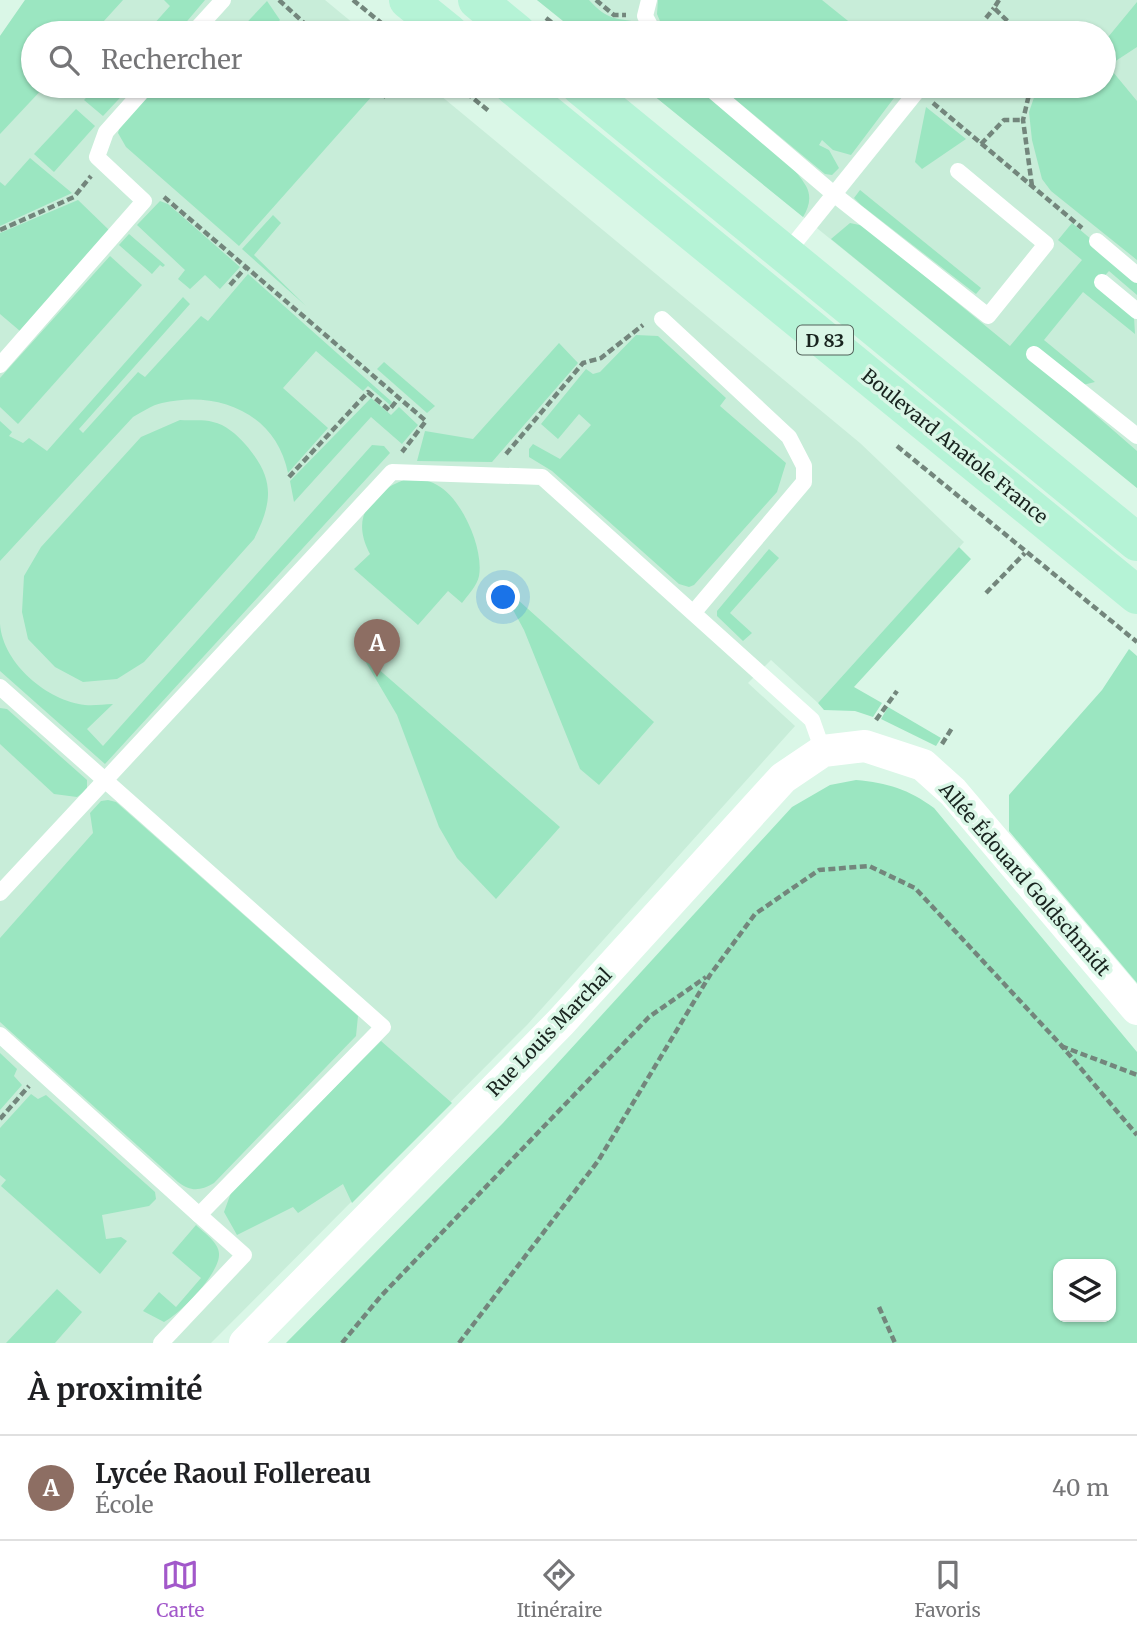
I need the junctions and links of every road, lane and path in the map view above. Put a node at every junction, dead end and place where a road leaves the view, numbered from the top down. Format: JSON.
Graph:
{"nodes":[{"id":1,"x":222,"y":0,"type":"edge"},
{"id":2,"x":279,"y":0,"type":"edge"},
{"id":3,"x":353,"y":0,"type":"edge"},
{"id":4,"x":408,"y":0,"type":"edge"},
{"id":5,"x":477,"y":0,"type":"edge"},
{"id":6,"x":596,"y":0,"type":"edge"},
{"id":7,"x":999,"y":0,"type":"edge"},
{"id":8,"x":647,"y":8,"type":"edge"},
{"id":9,"x":994,"y":8,"type":"junction"},
{"id":10,"x":986,"y":18,"type":"dead end"},
{"id":11,"x":204,"y":21,"type":"edge"},
{"id":12,"x":302,"y":21,"type":"edge"},
{"id":13,"x":379,"y":21,"type":"edge"},
{"id":14,"x":434,"y":21,"type":"edge"},
{"id":15,"x":502,"y":21,"type":"edge"},
{"id":16,"x":1008,"y":21,"type":"edge"},
{"id":17,"x":136,"y":98,"type":"edge"},
{"id":18,"x":528,"y":98,"type":"edge"},
{"id":19,"x":595,"y":98,"type":"edge"},
{"id":20,"x":721,"y":98,"type":"edge"},
{"id":21,"x":912,"y":98,"type":"edge"},
{"id":22,"x":927,"y":98,"type":"edge"},
{"id":23,"x":1028,"y":98,"type":"edge"},
{"id":24,"x":1023,"y":120,"type":"junction"},
{"id":25,"x":981,"y":144,"type":"junction"},
{"id":26,"x":103,"y":162,"type":"junction"},
{"id":27,"x":958,"y":171,"type":"dead end"},
{"id":28,"x":1032,"y":187,"type":"junction"},
{"id":29,"x":835,"y":195,"type":"junction"},
{"id":30,"x":144,"y":201,"type":"junction"},
{"id":31,"x":0,"y":230,"type":"edge"},
{"id":32,"x":1097,"y":241,"type":"joint"},
{"id":33,"x":785,"y":255,"type":"junction"},
{"id":34,"x":246,"y":267,"type":"junction"},
{"id":35,"x":1137,"y":275,"type":"edge"},
{"id":36,"x":1102,"y":282,"type":"dead end"},
{"id":37,"x":230,"y":285,"type":"dead end"},
{"id":38,"x":1137,"y":311,"type":"edge"},
{"id":39,"x":662,"y":320,"type":"joint"},
{"id":40,"x":1034,"y":354,"type":"dead end"},
{"id":41,"x":0,"y":365,"type":"edge"},
{"id":42,"x":399,"y":398,"type":"junction"},
{"id":43,"x":1137,"y":436,"type":"edge"},
{"id":44,"x":392,"y":472,"type":"junction"},
{"id":45,"x":502,"y":475,"type":"junction"},
{"id":46,"x":289,"y":477,"type":"dead end"},
{"id":47,"x":1137,"y":542,"type":"edge"},
{"id":48,"x":1025,"y":553,"type":"dead end"},
{"id":49,"x":986,"y":593,"type":"dead end"},
{"id":50,"x":1137,"y":595,"type":"edge"},
{"id":51,"x":694,"y":612,"type":"junction"},
{"id":52,"x":0,"y":687,"type":"edge"},
{"id":53,"x":897,"y":691,"type":"dead end"},
{"id":54,"x":877,"y":718,"type":"dead end"},
{"id":55,"x":952,"y":729,"type":"dead end"},
{"id":56,"x":944,"y":740,"type":"dead end"},
{"id":57,"x":865,"y":747,"type":"joint"},
{"id":58,"x":823,"y":751,"type":"junction"},
{"id":59,"x":104,"y":779,"type":"junction"},
{"id":60,"x":0,"y":893,"type":"edge"},
{"id":61,"x":710,"y":975,"type":"junction"},
{"id":62,"x":1137,"y":1009,"type":"edge"},
{"id":63,"x":0,"y":1035,"type":"edge"},
{"id":64,"x":1060,"y":1045,"type":"junction"},
{"id":65,"x":42,"y":1073,"type":"junction"},
{"id":66,"x":1137,"y":1075,"type":"edge"},
{"id":67,"x":0,"y":1119,"type":"edge"},
{"id":68,"x":1137,"y":1135,"type":"edge"},
{"id":69,"x":198,"y":1215,"type":"junction"},
{"id":70,"x":879,"y":1307,"type":"dead end"},
{"id":71,"x":162,"y":1343,"type":"edge"},
{"id":72,"x":245,"y":1343,"type":"edge"},
{"id":73,"x":342,"y":1343,"type":"edge"},
{"id":74,"x":459,"y":1343,"type":"edge"},
{"id":75,"x":895,"y":1343,"type":"edge"}],
"edges":[{"from":1,"to":11,"type":"lane"},
{"from":2,"to":12,"type":"path"},
{"from":3,"to":13,"type":"path"},
{"from":4,"to":14,"type":"main road"},
{"from":5,"to":15,"type":"main road"},
{"from":6,"to":8,"type":"path"},
{"from":7,"to":9,"type":"path"},
{"from":9,"to":10,"type":"path"},
{"from":9,"to":16,"type":"path"},
{"from":17,"to":26,"type":"lane"},
{"from":18,"to":50,"type":"main road","name":"Boulevard Anatole France","number":"D 83"},
{"from":19,"to":33,"type":"main road","name":"Boulevard Anatole France","number":"D 83"},
{"from":20,"to":29,"type":"lane"},
{"from":21,"to":29,"type":"lane"},
{"from":22,"to":25,"type":"path"},
{"from":23,"to":24,"type":"path"},
{"from":24,"to":25,"type":"path"},
{"from":24,"to":28,"type":"path"},
{"from":25,"to":28,"type":"path"},
{"from":26,"to":30,"type":"lane"},
{"from":26,"to":31,"type":"path"},
{"from":27,"to":29,"type":"lane"},
{"from":28,"to":32,"type":"path"},
{"from":29,"to":33,"type":"lane"},
{"from":30,"to":34,"type":"path"},
{"from":30,"to":41,"type":"lane"},
{"from":32,"to":35,"type":"lane"},
{"from":33,"to":47,"type":"main road","name":"Boulevard Anatole France","number":"D 83"},
{"from":34,"to":37,"type":"path"},
{"from":34,"to":42,"type":"path"},
{"from":36,"to":38,"type":"lane"},
{"from":39,"to":45,"type":"path"},
{"from":39,"to":51,"type":"lane"},
{"from":40,"to":43,"type":"lane"},
{"from":42,"to":44,"type":"path"},
{"from":42,"to":46,"type":"path"},
{"from":44,"to":45,"type":"lane"},
{"from":44,"to":59,"type":"lane"},
{"from":45,"to":51,"type":"lane"},
{"from":48,"to":49,"type":"path"},
{"from":51,"to":58,"type":"lane"},
{"from":52,"to":59,"type":"lane"},
{"from":53,"to":54,"type":"path"},
{"from":55,"to":56,"type":"path"},
{"from":57,"to":58,"type":"street","name":"Rue Louis Marchal"},
{"from":57,"to":62,"type":"street","name":"Allée Édouard Goldschmidt"},
{"from":58,"to":72,"type":"street","name":"Rue Louis Marchal"},
{"from":59,"to":60,"type":"lane"},
{"from":59,"to":69,"type":"lane"},
{"from":61,"to":64,"type":"path"},
{"from":61,"to":73,"type":"path"},
{"from":61,"to":74,"type":"path"},
{"from":63,"to":65,"type":"lane"},
{"from":64,"to":66,"type":"path"},
{"from":64,"to":68,"type":"path"},
{"from":65,"to":67,"type":"path"},
{"from":65,"to":69,"type":"lane"},
{"from":69,"to":71,"type":"lane"},
{"from":70,"to":75,"type":"path"}]}
